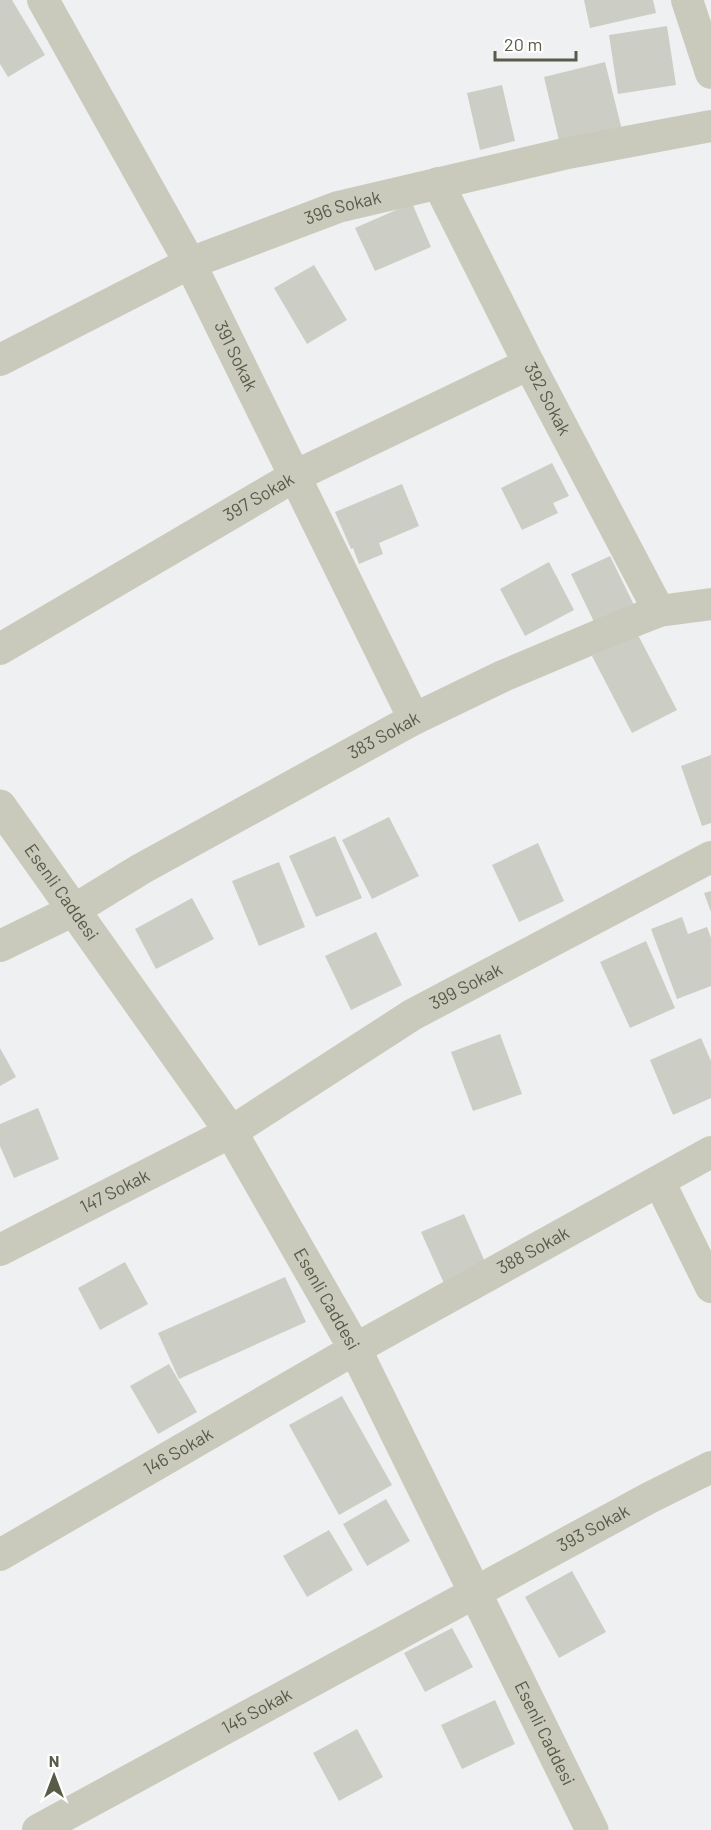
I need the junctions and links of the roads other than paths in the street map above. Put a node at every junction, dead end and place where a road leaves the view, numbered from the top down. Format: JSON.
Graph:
{"nodes":[{"id":1,"x":43,"y":0,"type":"edge"},
{"id":2,"x":687,"y":0,"type":"edge"},
{"id":3,"x":711,"y":73,"type":"edge"},
{"id":4,"x":711,"y":126,"type":"edge"},
{"id":5,"x":438,"y":183,"type":"junction"},
{"id":6,"x":190,"y":263,"type":"junction"},
{"id":7,"x":0,"y":360,"type":"edge"},
{"id":8,"x":529,"y":364,"type":"junction"},
{"id":9,"x":295,"y":476,"type":"junction"},
{"id":10,"x":711,"y":604,"type":"edge"},
{"id":11,"x":659,"y":611,"type":"junction"},
{"id":12,"x":0,"y":649,"type":"edge"},
{"id":13,"x":414,"y":719,"type":"junction"},
{"id":14,"x":0,"y":806,"type":"edge"},
{"id":15,"x":711,"y":858,"type":"edge"},
{"id":16,"x":74,"y":910,"type":"junction"},
{"id":17,"x":0,"y":946,"type":"edge"},
{"id":18,"x":231,"y":1132,"type":"junction"},
{"id":19,"x":711,"y":1152,"type":"edge"},
{"id":20,"x":659,"y":1181,"type":"junction"},
{"id":21,"x":0,"y":1250,"type":"edge"},
{"id":22,"x":711,"y":1287,"type":"edge"},
{"id":23,"x":355,"y":1349,"type":"junction"},
{"id":24,"x":711,"y":1467,"type":"edge"},
{"id":25,"x":0,"y":1555,"type":"edge"},
{"id":26,"x":476,"y":1592,"type":"junction"},
{"id":27,"x":39,"y":1830,"type":"edge"},
{"id":28,"x":592,"y":1830,"type":"edge"}],
"edges":[{"from":1,"to":6,"type":"street","name":"391 Sokak"},
{"from":2,"to":3,"type":"street"},
{"from":4,"to":5,"type":"street","name":"396 Sokak"},
{"from":5,"to":6,"type":"street","name":"396 Sokak"},
{"from":5,"to":8,"type":"street","name":"392 Sokak"},
{"from":6,"to":7,"type":"street","name":"396 Sokak"},
{"from":6,"to":9,"type":"street","name":"391 Sokak"},
{"from":8,"to":9,"type":"street","name":"397 Sokak"},
{"from":8,"to":11,"type":"street","name":"392 Sokak"},
{"from":9,"to":12,"type":"street","name":"397 Sokak"},
{"from":9,"to":13,"type":"street","name":"391 Sokak"},
{"from":10,"to":11,"type":"street","name":"383 Sokak"},
{"from":11,"to":13,"type":"street","name":"383 Sokak"},
{"from":13,"to":16,"type":"street","name":"383 Sokak"},
{"from":14,"to":16,"type":"street","name":"Esenli Caddesi"},
{"from":15,"to":18,"type":"street","name":"399 Sokak"},
{"from":16,"to":17,"type":"street","name":"383 Sokak"},
{"from":16,"to":18,"type":"street","name":"Esenli Caddesi"},
{"from":18,"to":21,"type":"street","name":"147 Sokak"},
{"from":18,"to":23,"type":"street","name":"Esenli Caddesi"},
{"from":19,"to":20,"type":"street","name":"388 Sokak"},
{"from":20,"to":22,"type":"street"},
{"from":20,"to":23,"type":"street","name":"388 Sokak"},
{"from":23,"to":25,"type":"street","name":"146 Sokak"},
{"from":23,"to":26,"type":"street","name":"Esenli Caddesi"},
{"from":24,"to":26,"type":"street","name":"393 Sokak"},
{"from":26,"to":27,"type":"street","name":"145 Sokak"},
{"from":26,"to":28,"type":"street","name":"Esenli Caddesi"}]}
